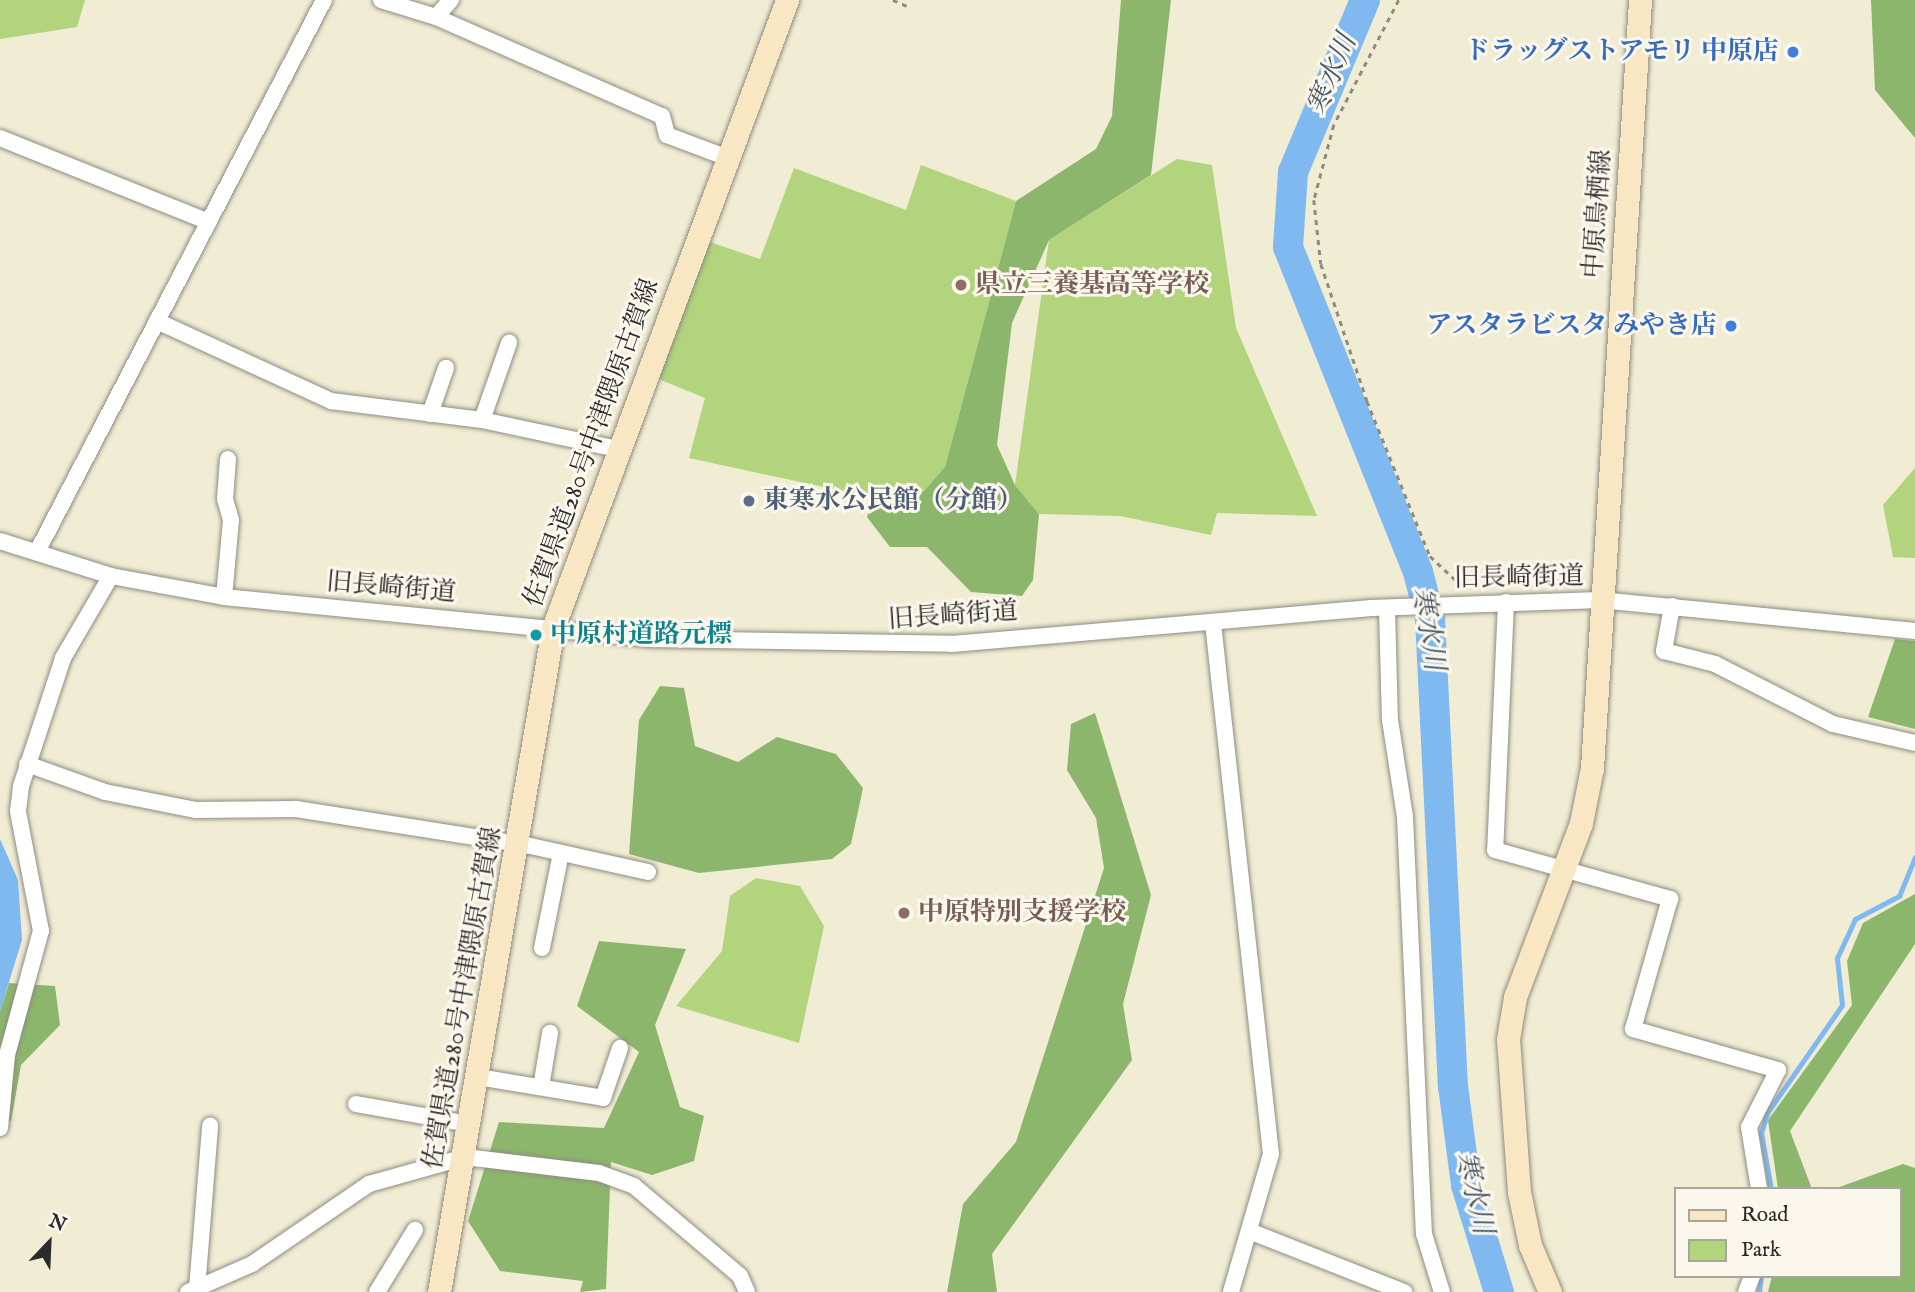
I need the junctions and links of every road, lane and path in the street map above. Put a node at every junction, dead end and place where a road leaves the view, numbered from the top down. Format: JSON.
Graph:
{"nodes":[{"id":1,"x":324,"y":0,"type":"edge"},
{"id":2,"x":381,"y":0,"type":"edge"},
{"id":3,"x":451,"y":0,"type":"edge"},
{"id":4,"x":787,"y":0,"type":"edge"},
{"id":5,"x":893,"y":0,"type":"edge"},
{"id":6,"x":1398,"y":0,"type":"edge"},
{"id":7,"x":1640,"y":0,"type":"edge"},
{"id":8,"x":907,"y":6,"type":"dead end"},
{"id":9,"x":436,"y":18,"type":"junction"},
{"id":10,"x":0,"y":138,"type":"edge"},
{"id":11,"x":728,"y":158,"type":"junction"},
{"id":12,"x":209,"y":222,"type":"junction"},
{"id":13,"x":157,"y":321,"type":"junction"},
{"id":14,"x":509,"y":343,"type":"dead end"},
{"id":15,"x":446,"y":368,"type":"dead end"},
{"id":16,"x":430,"y":414,"type":"junction"},
{"id":17,"x":482,"y":421,"type":"junction"},
{"id":18,"x":617,"y":449,"type":"junction"},
{"id":19,"x":228,"y":459,"type":"dead end"},
{"id":20,"x":0,"y":541,"type":"edge"},
{"id":21,"x":38,"y":550,"type":"junction"},
{"id":22,"x":111,"y":576,"type":"junction"},
{"id":23,"x":224,"y":597,"type":"junction"},
{"id":24,"x":1600,"y":600,"type":"junction"},
{"id":25,"x":1480,"y":602,"type":"junction"},
{"id":26,"x":1506,"y":603,"type":"junction"},
{"id":27,"x":1672,"y":606,"type":"junction"},
{"id":28,"x":1387,"y":609,"type":"junction"},
{"id":29,"x":1213,"y":623,"type":"junction"},
{"id":30,"x":553,"y":628,"type":"junction"},
{"id":31,"x":1915,"y":631,"type":"edge"},
{"id":32,"x":1915,"y":743,"type":"edge"},
{"id":33,"x":27,"y":764,"type":"junction"},
{"id":34,"x":516,"y":847,"type":"junction"},
{"id":35,"x":561,"y":853,"type":"junction"},
{"id":36,"x":1564,"y":869,"type":"junction"},
{"id":37,"x":648,"y":872,"type":"dead end"},
{"id":38,"x":542,"y":948,"type":"dead end"},
{"id":39,"x":550,"y":1033,"type":"dead end"},
{"id":40,"x":620,"y":1048,"type":"dead end"},
{"id":41,"x":478,"y":1077,"type":"junction"},
{"id":42,"x":541,"y":1087,"type":"junction"},
{"id":43,"x":356,"y":1104,"type":"dead end"},
{"id":44,"x":470,"y":1124,"type":"junction"},
{"id":45,"x":210,"y":1126,"type":"dead end"},
{"id":46,"x":0,"y":1128,"type":"edge"},
{"id":47,"x":465,"y":1157,"type":"junction"},
{"id":48,"x":1759,"y":1187,"type":"edge"},
{"id":49,"x":415,"y":1230,"type":"dead end"},
{"id":50,"x":1249,"y":1231,"type":"junction"},
{"id":51,"x":192,"y":1291,"type":"edge"},
{"id":52,"x":377,"y":1292,"type":"edge"},
{"id":53,"x":439,"y":1292,"type":"edge"},
{"id":54,"x":747,"y":1292,"type":"edge"},
{"id":55,"x":1230,"y":1292,"type":"edge"},
{"id":56,"x":1404,"y":1292,"type":"edge"},
{"id":57,"x":1442,"y":1292,"type":"edge"},
{"id":58,"x":1550,"y":1292,"type":"edge"}],
"edges":[{"from":1,"to":12,"type":"street"},
{"from":2,"to":9,"type":"street"},
{"from":3,"to":9,"type":"street"},
{"from":4,"to":11,"type":"main road","name":"佐賀県道280号中津隈原古賀線"},
{"from":5,"to":8,"type":"path"},
{"from":6,"to":25,"type":"path"},
{"from":7,"to":24,"type":"main road","name":"中原鳥栖線"},
{"from":9,"to":11,"type":"street"},
{"from":10,"to":12,"type":"street"},
{"from":11,"to":18,"type":"main road","name":"佐賀県道280号中津隈原古賀線"},
{"from":12,"to":13,"type":"street"},
{"from":13,"to":16,"type":"street"},
{"from":13,"to":21,"type":"street"},
{"from":14,"to":17,"type":"street"},
{"from":15,"to":16,"type":"street"},
{"from":16,"to":17,"type":"street"},
{"from":17,"to":18,"type":"street"},
{"from":18,"to":30,"type":"main road","name":"佐賀県道280号中津隈原古賀線"},
{"from":19,"to":23,"type":"street"},
{"from":20,"to":21,"type":"street","name":"旧長崎街道"},
{"from":21,"to":22,"type":"street","name":"旧長崎街道"},
{"from":22,"to":23,"type":"street","name":"旧長崎街道"},
{"from":22,"to":33,"type":"street"},
{"from":23,"to":30,"type":"street","name":"旧長崎街道"},
{"from":24,"to":26,"type":"street","name":"旧長崎街道"},
{"from":24,"to":27,"type":"street","name":"旧長崎街道"},
{"from":24,"to":36,"type":"main road","name":"中原鳥栖線"},
{"from":25,"to":26,"type":"street","name":"旧長崎街道"},
{"from":25,"to":28,"type":"street","name":"旧長崎街道"},
{"from":26,"to":36,"type":"street"},
{"from":27,"to":31,"type":"street","name":"旧長崎街道"},
{"from":27,"to":32,"type":"street"},
{"from":28,"to":29,"type":"street","name":"旧長崎街道"},
{"from":28,"to":57,"type":"street"},
{"from":29,"to":30,"type":"street","name":"旧長崎街道"},
{"from":29,"to":50,"type":"street"},
{"from":30,"to":34,"type":"main road","name":"佐賀県道280号中津隈原古賀線"},
{"from":33,"to":34,"type":"street"},
{"from":33,"to":46,"type":"street"},
{"from":34,"to":35,"type":"street"},
{"from":34,"to":41,"type":"main road","name":"佐賀県道280号中津隈原古賀線"},
{"from":35,"to":37,"type":"street"},
{"from":35,"to":38,"type":"street"},
{"from":36,"to":48,"type":"street"},
{"from":36,"to":58,"type":"main road","name":"中原鳥栖線"},
{"from":39,"to":42,"type":"street"},
{"from":40,"to":42,"type":"street"},
{"from":41,"to":42,"type":"street"},
{"from":41,"to":44,"type":"main road","name":"佐賀県道280号中津隈原古賀線"},
{"from":43,"to":44,"type":"street"},
{"from":44,"to":47,"type":"main road","name":"佐賀県道280号中津隈原古賀線"},
{"from":45,"to":51,"type":"street"},
{"from":47,"to":51,"type":"street"},
{"from":47,"to":53,"type":"main road","name":"佐賀県道280号中津隈原古賀線"},
{"from":47,"to":54,"type":"street"},
{"from":49,"to":52,"type":"street"},
{"from":50,"to":55,"type":"street"},
{"from":50,"to":56,"type":"street"}]}
